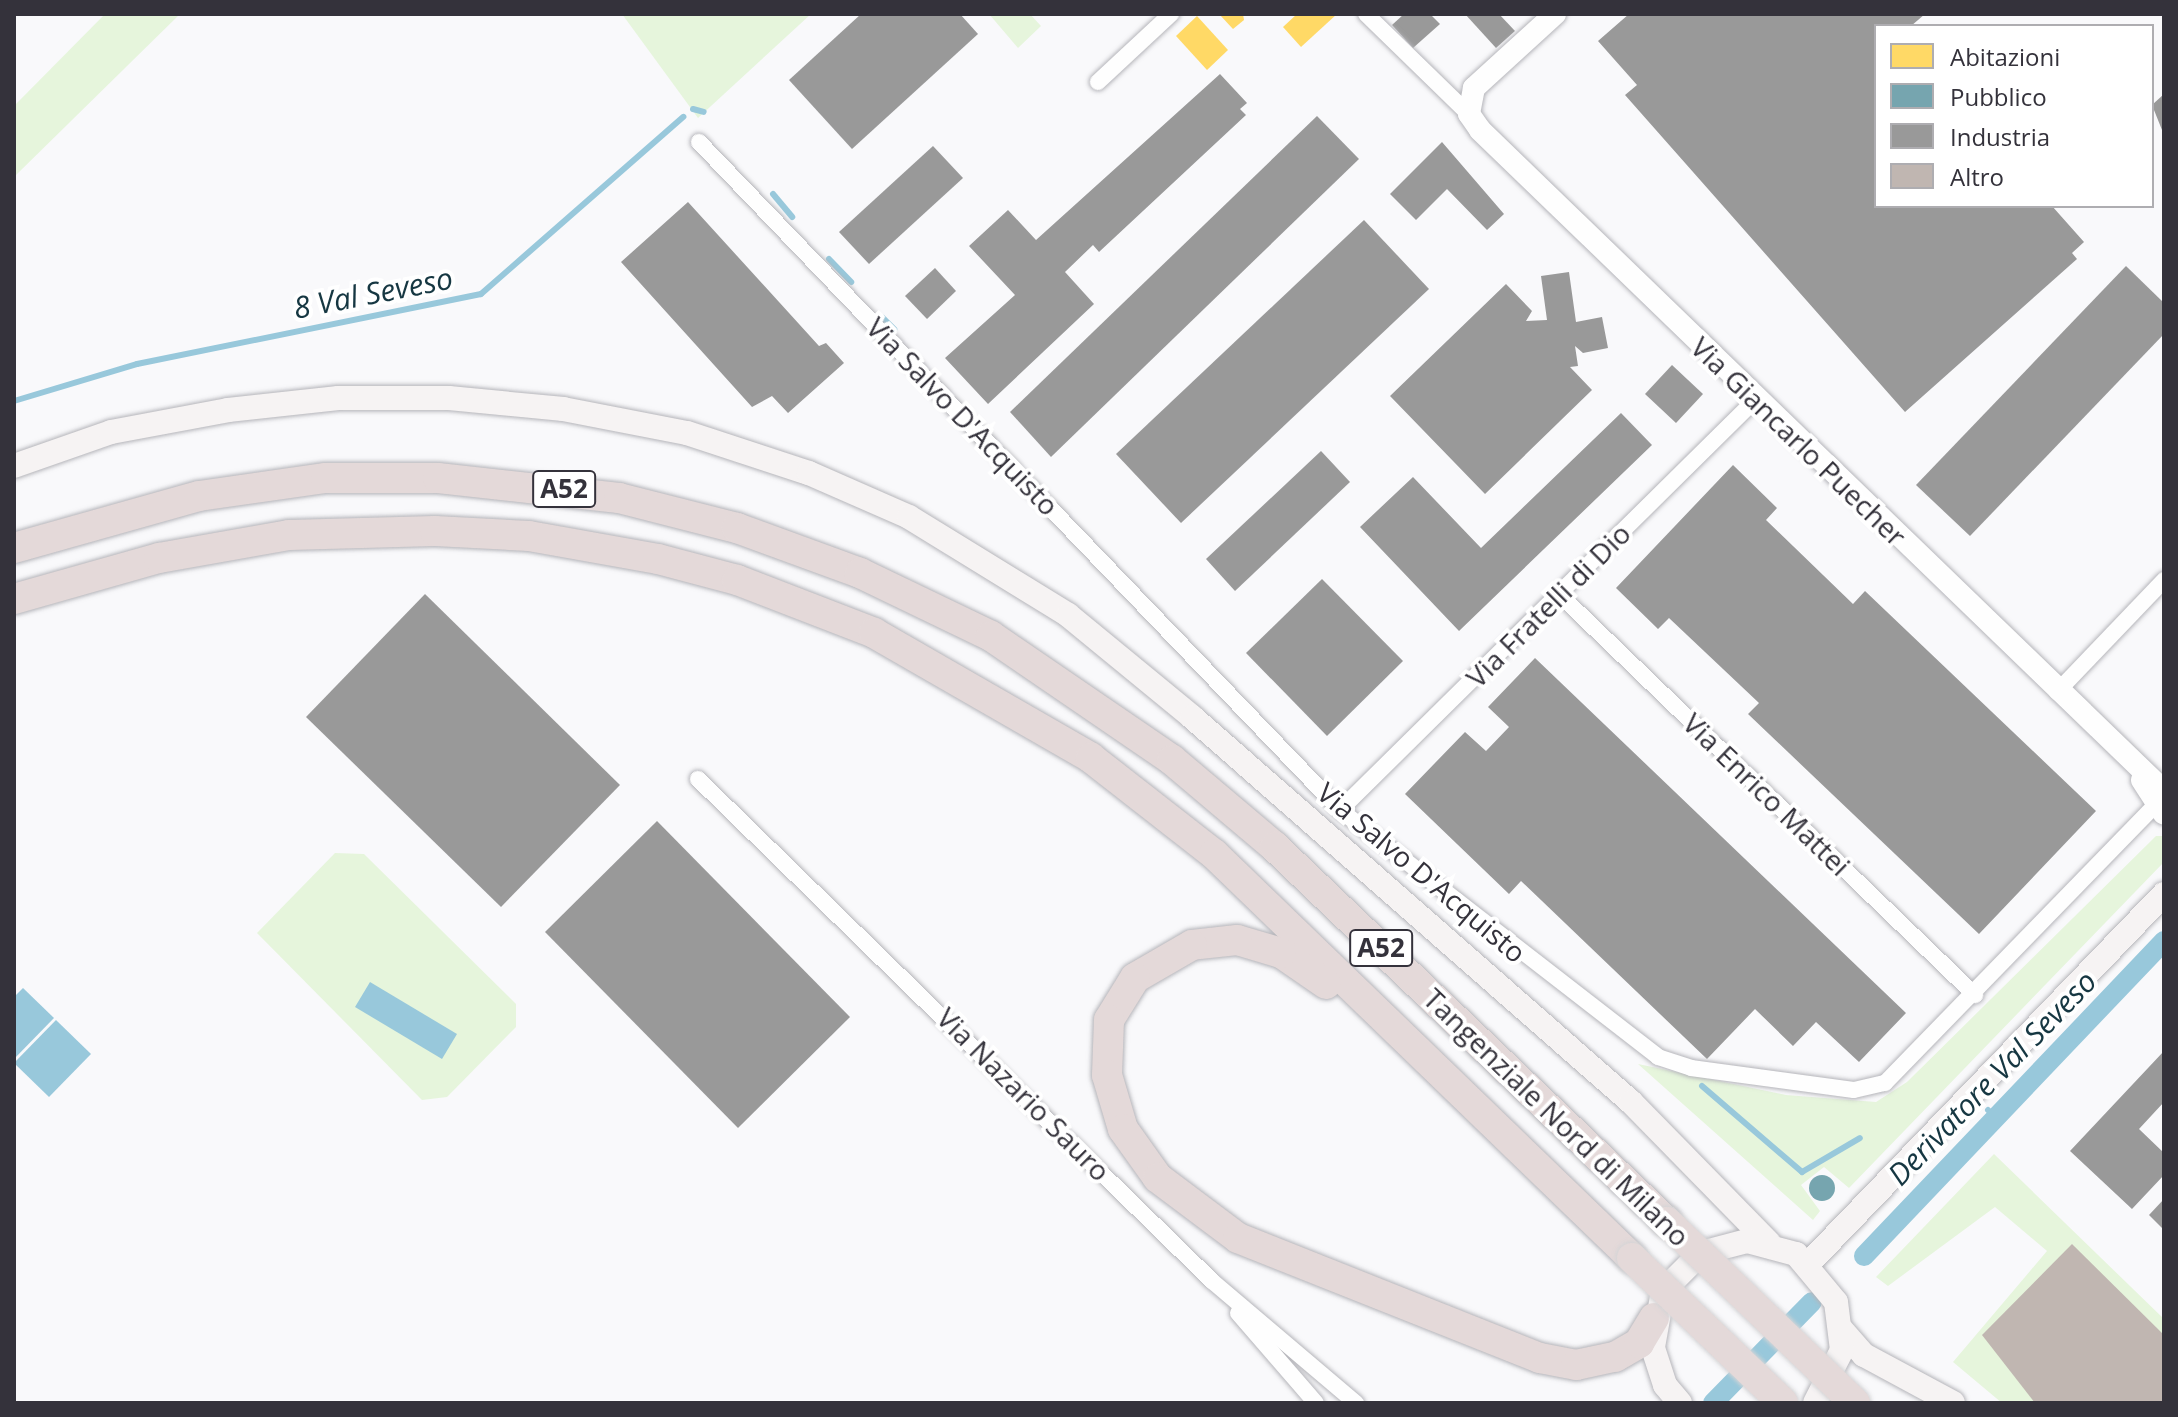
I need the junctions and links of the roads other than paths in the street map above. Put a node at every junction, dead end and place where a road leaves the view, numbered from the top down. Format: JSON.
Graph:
{"nodes":[{"id":1,"x":1171,"y":14,"type":"edge"},
{"id":2,"x":1366,"y":14,"type":"edge"},
{"id":3,"x":1555,"y":14,"type":"edge"},
{"id":4,"x":1098,"y":82,"type":"dead end"},
{"id":5,"x":1469,"y":114,"type":"junction"},
{"id":6,"x":699,"y":142,"type":"dead end"},
{"id":7,"x":1756,"y":399,"type":"junction"},
{"id":8,"x":14,"y":466,"type":"edge"},
{"id":9,"x":14,"y":548,"type":"edge"},
{"id":10,"x":2164,"y":580,"type":"edge"},
{"id":11,"x":1559,"y":594,"type":"junction"},
{"id":12,"x":14,"y":599,"type":"edge"},
{"id":13,"x":2057,"y":692,"type":"junction"},
{"id":14,"x":698,"y":779,"type":"dead end"},
{"id":15,"x":2162,"y":801,"type":"edge"},
{"id":16,"x":1340,"y":810,"type":"junction"},
{"id":17,"x":2164,"y":894,"type":"edge"},
{"id":18,"x":1975,"y":995,"type":"junction"},
{"id":19,"x":1514,"y":1144,"type":"junction"},
{"id":20,"x":1723,"y":1194,"type":"junction"},
{"id":21,"x":1726,"y":1243,"type":"junction"},
{"id":22,"x":1769,"y":1243,"type":"junction"},
{"id":23,"x":1809,"y":1263,"type":"junction"},
{"id":24,"x":1212,"y":1281,"type":"junction"},
{"id":25,"x":1654,"y":1318,"type":"junction"},
{"id":26,"x":1842,"y":1330,"type":"junction"},
{"id":27,"x":1880,"y":1364,"type":"junction"},
{"id":28,"x":1836,"y":1371,"type":"junction"},
{"id":29,"x":1676,"y":1402,"type":"edge"},
{"id":30,"x":1316,"y":1403,"type":"edge"},
{"id":31,"x":1356,"y":1403,"type":"edge"},
{"id":32,"x":1783,"y":1403,"type":"edge"},
{"id":33,"x":1815,"y":1403,"type":"edge"},
{"id":34,"x":1855,"y":1403,"type":"edge"},
{"id":35,"x":1953,"y":1403,"type":"edge"}],
"edges":[{"from":1,"to":4,"type":"street"},
{"from":2,"to":5,"type":"street"},
{"from":3,"to":5,"type":"street"},
{"from":5,"to":7,"type":"street","name":"Via Giancarlo Puecher"},
{"from":6,"to":16,"type":"street","name":"Via Salvo D'Acquisto"},
{"from":7,"to":11,"type":"street","name":"Via Fratelli di Dio"},
{"from":7,"to":13,"type":"street","name":"Via Giancarlo Puecher"},
{"from":8,"to":20,"type":"main road"},
{"from":9,"to":34,"type":"highway","name":"Tangenziale Nord di Milano","number":"A52","bridge":true},
{"from":10,"to":13,"type":"street"},
{"from":11,"to":16,"type":"street","name":"Via Fratelli di Dio"},
{"from":11,"to":18,"type":"street","name":"Via Enrico Mattei"},
{"from":12,"to":19,"type":"highway","name":"Tangenziale Nord di Milano","number":"A52"},
{"from":13,"to":15,"type":"street","name":"Via Giancarlo Puecher"},
{"from":14,"to":24,"type":"street","name":"Via Nazario Sauro"},
{"from":15,"to":18,"type":"street","name":"Via Salvo D'Acquisto"},
{"from":16,"to":18,"type":"street","name":"Via Salvo D'Acquisto"},
{"from":17,"to":23,"type":"main road"},
{"from":19,"to":25,"type":"highway"},
{"from":19,"to":32,"type":"highway","name":"Tangenziale Nord di Milano","number":"A52","bridge":true},
{"from":20,"to":21,"type":"main road"},
{"from":20,"to":22,"type":"main road"},
{"from":21,"to":22,"type":"main road"},
{"from":21,"to":25,"type":"main road"},
{"from":22,"to":23,"type":"main road"},
{"from":23,"to":26,"type":"main road"},
{"from":24,"to":30,"type":"street"},
{"from":24,"to":31,"type":"street","name":"Via Nazario Sauro"},
{"from":25,"to":29,"type":"main road"},
{"from":26,"to":27,"type":"main road"},
{"from":26,"to":28,"type":"main road"},
{"from":27,"to":28,"type":"main road"},
{"from":27,"to":35,"type":"main road"},
{"from":28,"to":33,"type":"main road"}]}
